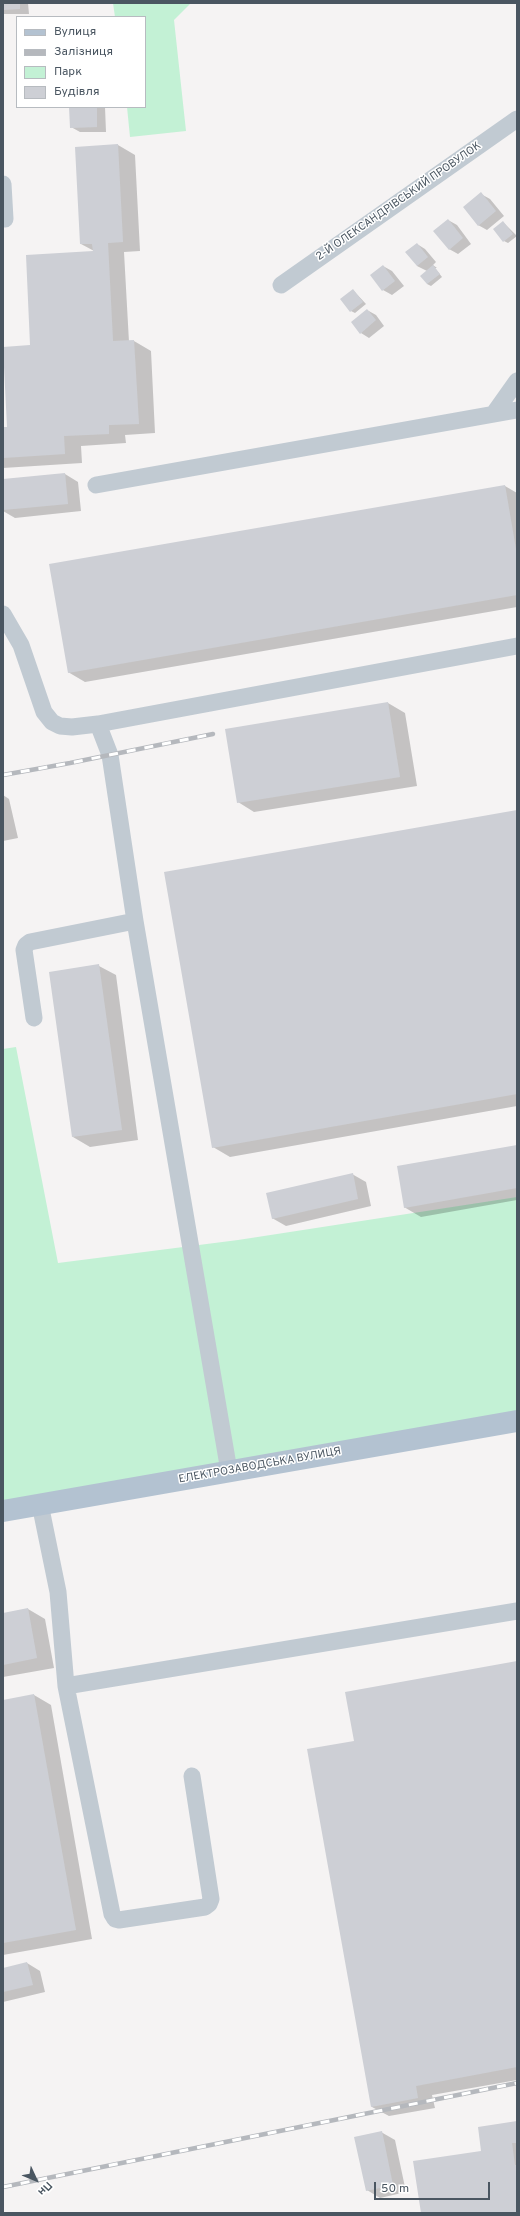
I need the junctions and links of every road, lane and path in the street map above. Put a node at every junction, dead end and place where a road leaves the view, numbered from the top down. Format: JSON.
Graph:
{"nodes":[{"id":1,"x":517,"y":119,"type":"edge"},
{"id":2,"x":3,"y":184,"type":"edge"},
{"id":3,"x":5,"y":219,"type":"dead end"},
{"id":4,"x":281,"y":285,"type":"dead end"},
{"id":5,"x":517,"y":381,"type":"edge"},
{"id":6,"x":517,"y":410,"type":"edge"},
{"id":7,"x":495,"y":412,"type":"junction"},
{"id":8,"x":96,"y":485,"type":"dead end"},
{"id":9,"x":3,"y":614,"type":"edge"},
{"id":10,"x":517,"y":646,"type":"edge"},
{"id":11,"x":98,"y":724,"type":"junction"},
{"id":12,"x":136,"y":921,"type":"junction"},
{"id":13,"x":34,"y":1018,"type":"dead end"},
{"id":14,"x":517,"y":1421,"type":"edge"},
{"id":15,"x":229,"y":1471,"type":"junction"},
{"id":16,"x":40,"y":1504,"type":"junction"},
{"id":17,"x":3,"y":1510,"type":"edge"},
{"id":18,"x":517,"y":1611,"type":"edge"},
{"id":19,"x":66,"y":1686,"type":"junction"},
{"id":20,"x":192,"y":1776,"type":"dead end"}],
"edges":[{"from":1,"to":4,"type":"street","name":"2-Й ОЛЕКСАНДРІВСЬКИЙ ПРОВУЛОК"},
{"from":2,"to":3,"type":"street"},
{"from":5,"to":7,"type":"street"},
{"from":6,"to":7,"type":"street"},
{"from":7,"to":8,"type":"street"},
{"from":9,"to":11,"type":"street"},
{"from":10,"to":11,"type":"street"},
{"from":11,"to":12,"type":"street"},
{"from":12,"to":13,"type":"street"},
{"from":12,"to":15,"type":"street"},
{"from":14,"to":15,"type":"main road","name":"ЕЛЕКТРОЗАВОДСЬКА ВУЛИЦЯ"},
{"from":15,"to":16,"type":"main road","name":"ЕЛЕКТРОЗАВОДСЬКА ВУЛИЦЯ"},
{"from":16,"to":17,"type":"main road","name":"ЕЛЕКТРОЗАВОДСЬКА ВУЛИЦЯ"},
{"from":16,"to":19,"type":"street"},
{"from":18,"to":19,"type":"street"},
{"from":19,"to":20,"type":"street"}]}
